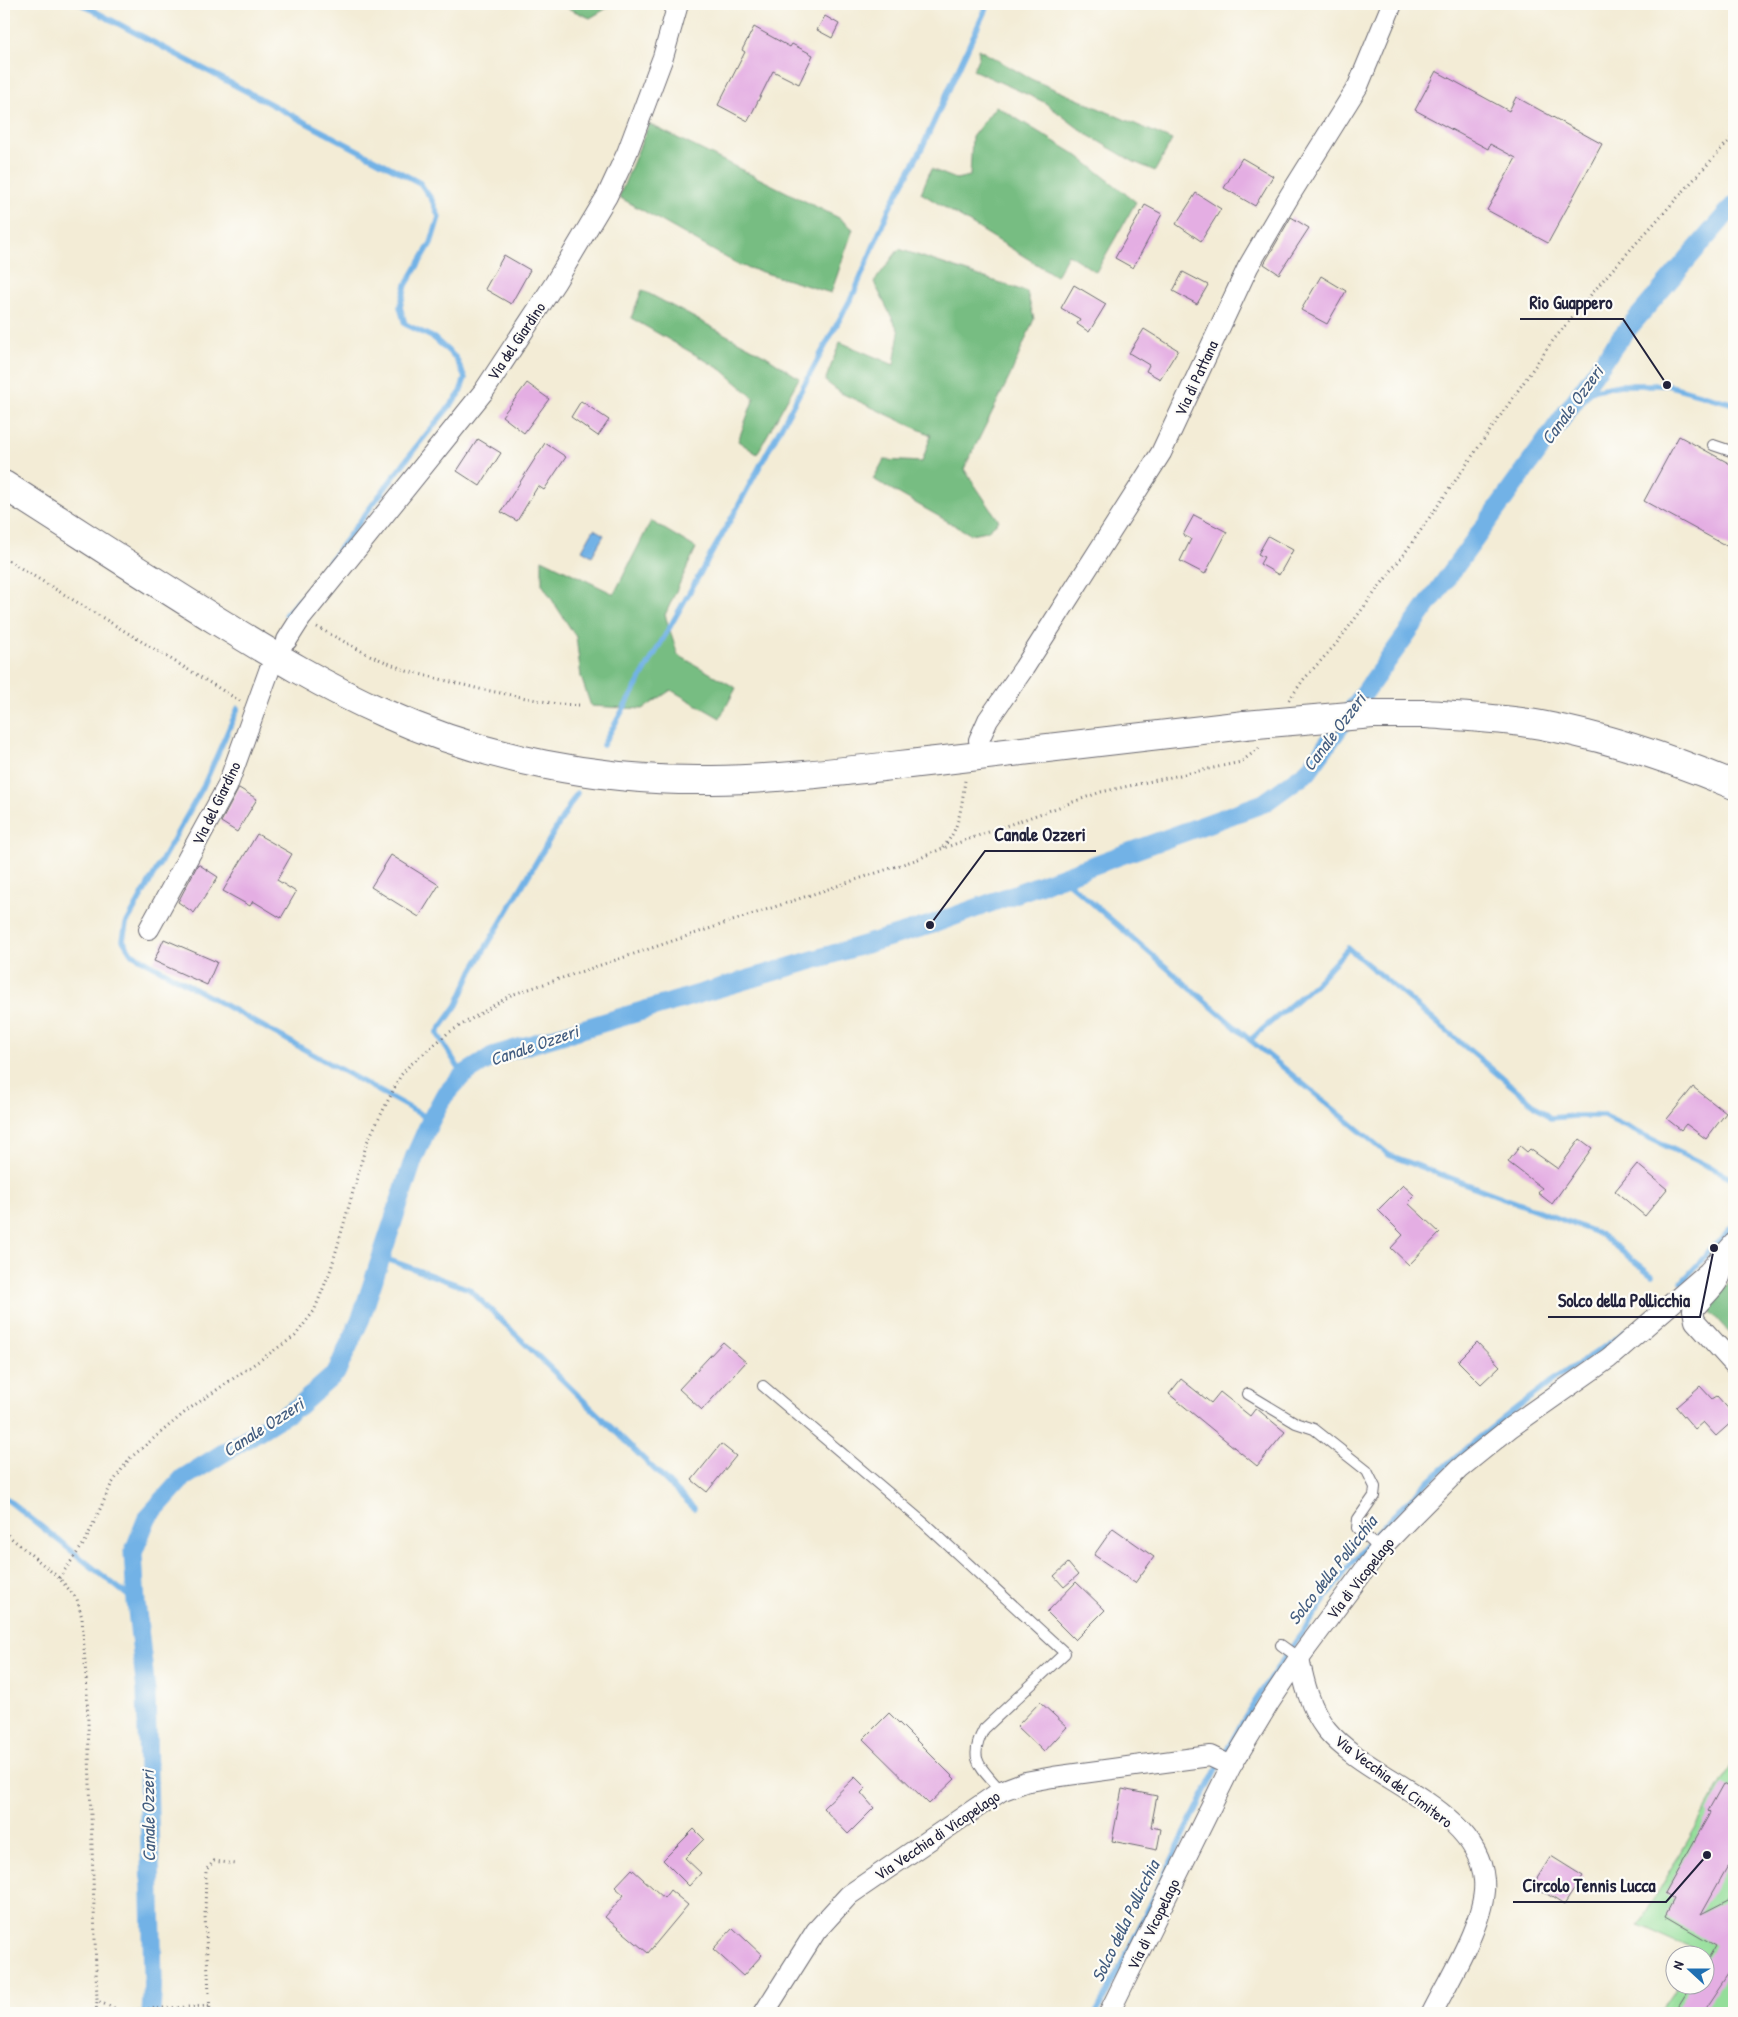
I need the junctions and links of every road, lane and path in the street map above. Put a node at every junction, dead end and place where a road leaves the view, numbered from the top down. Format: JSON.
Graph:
{"nodes":[{"id":1,"x":678,"y":4,"type":"edge"},
{"id":2,"x":1392,"y":4,"type":"edge"},
{"id":3,"x":1734,"y":135,"type":"edge"},
{"id":4,"x":1713,"y":445,"type":"dead end"},
{"id":5,"x":1734,"y":452,"type":"edge"},
{"id":6,"x":4,"y":485,"type":"edge"},
{"id":7,"x":4,"y":558,"type":"edge"},
{"id":8,"x":302,"y":618,"type":"junction"},
{"id":9,"x":287,"y":640,"type":"dead end"},
{"id":10,"x":269,"y":671,"type":"dead end"},
{"id":11,"x":581,"y":705,"type":"dead end"},
{"id":12,"x":1285,"y":705,"type":"dead end"},
{"id":13,"x":256,"y":710,"type":"junction"},
{"id":14,"x":1255,"y":733,"type":"junction"},
{"id":15,"x":979,"y":740,"type":"dead end"},
{"id":16,"x":965,"y":777,"type":"dead end"},
{"id":17,"x":1734,"y":786,"type":"edge"},
{"id":18,"x":941,"y":849,"type":"junction"},
{"id":19,"x":149,"y":929,"type":"dead end"},
{"id":20,"x":1730,"y":1248,"type":"edge"},
{"id":21,"x":1734,"y":1364,"type":"edge"},
{"id":22,"x":764,"y":1386,"type":"dead end"},
{"id":23,"x":1248,"y":1394,"type":"dead end"},
{"id":24,"x":4,"y":1532,"type":"edge"},
{"id":25,"x":1378,"y":1547,"type":"junction"},
{"id":26,"x":59,"y":1578,"type":"junction"},
{"id":27,"x":1281,"y":1645,"type":"dead end"},
{"id":28,"x":1296,"y":1656,"type":"junction"},
{"id":29,"x":1224,"y":1763,"type":"junction"},
{"id":30,"x":1001,"y":1791,"type":"junction"},
{"id":31,"x":236,"y":1864,"type":"dead end"},
{"id":32,"x":97,"y":2001,"type":"junction"},
{"id":33,"x":211,"y":2006,"type":"junction"},
{"id":34,"x":1734,"y":2006,"type":"edge"},
{"id":35,"x":96,"y":2013,"type":"edge"},
{"id":36,"x":210,"y":2013,"type":"edge"},
{"id":37,"x":764,"y":2013,"type":"edge"},
{"id":38,"x":1109,"y":2013,"type":"edge"},
{"id":39,"x":1432,"y":2013,"type":"edge"},
{"id":40,"x":1730,"y":2013,"type":"edge"}],
"edges":[{"from":1,"to":8,"type":"street","name":"Via del Giardino"},
{"from":2,"to":15,"type":"street","name":"Via di Pattana"},
{"from":3,"to":12,"type":"path"},
{"from":4,"to":5,"type":"lane"},
{"from":6,"to":14,"type":"main road"},
{"from":7,"to":13,"type":"path"},
{"from":8,"to":9,"type":"street","name":"Via del Giardino"},
{"from":8,"to":11,"type":"path"},
{"from":10,"to":13,"type":"street","name":"Via del Giardino"},
{"from":13,"to":19,"type":"street","name":"Via del Giardino"},
{"from":14,"to":17,"type":"main road","bridge":true},
{"from":14,"to":18,"type":"path"},
{"from":16,"to":18,"type":"path"},
{"from":18,"to":26,"type":"path"},
{"from":20,"to":21,"type":"street"},
{"from":20,"to":25,"type":"street","name":"Via di Vicopelago"},
{"from":22,"to":30,"type":"lane"},
{"from":23,"to":25,"type":"lane"},
{"from":24,"to":26,"type":"path"},
{"from":25,"to":28,"type":"street","name":"Via di Vicopelago"},
{"from":26,"to":32,"type":"path"},
{"from":27,"to":28,"type":"lane"},
{"from":28,"to":29,"type":"street","name":"Via di Vicopelago"},
{"from":28,"to":39,"type":"street","name":"Via Vecchia del Cimitero"},
{"from":29,"to":30,"type":"street","name":"Via Vecchia di Vicopelago"},
{"from":29,"to":38,"type":"street","name":"Via di Vicopelago"},
{"from":30,"to":37,"type":"street","name":"Via Vecchia di Vicopelago"},
{"from":31,"to":33,"type":"path"},
{"from":32,"to":33,"type":"path"},
{"from":32,"to":35,"type":"path"},
{"from":33,"to":36,"type":"path"},
{"from":34,"to":40,"type":"path"}]}
